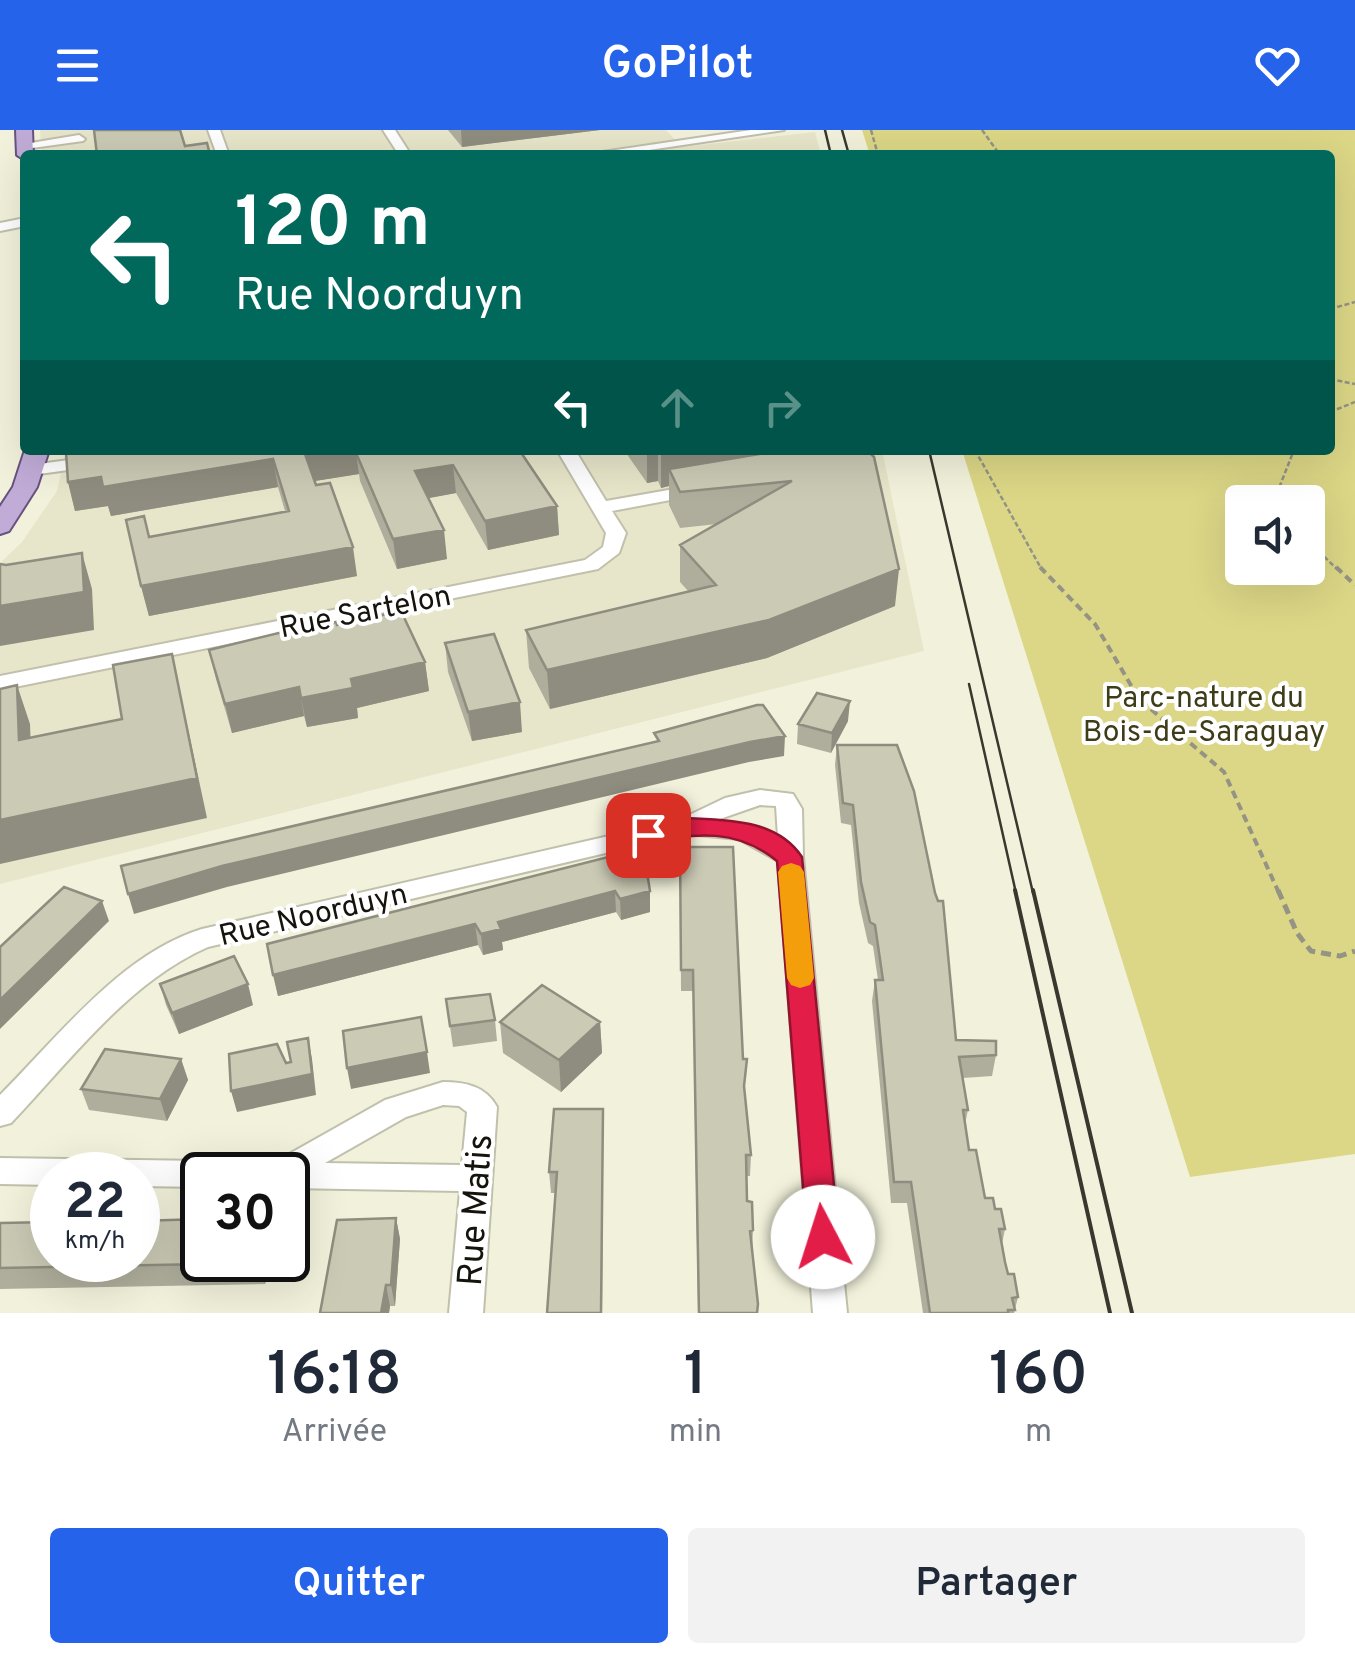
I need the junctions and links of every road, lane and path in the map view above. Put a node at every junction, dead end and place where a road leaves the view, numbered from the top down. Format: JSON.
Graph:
{"nodes":[{"id":1,"x":679,"y":130,"type":"edge"},
{"id":2,"x":778,"y":130,"type":"edge"},
{"id":3,"x":749,"y":133,"type":"edge"},
{"id":4,"x":78,"y":135,"type":"edge"},
{"id":5,"x":25,"y":143,"type":"edge"},
{"id":6,"x":693,"y":143,"type":"junction"},
{"id":7,"x":632,"y":150,"type":"edge"},
{"id":8,"x":569,"y":455,"type":"edge"},
{"id":9,"x":978,"y":455,"type":"edge"},
{"id":10,"x":1292,"y":455,"type":"edge"},
{"id":11,"x":114,"y":459,"type":"edge"},
{"id":12,"x":34,"y":460,"type":"edge"},
{"id":13,"x":1280,"y":485,"type":"edge"},
{"id":14,"x":716,"y":487,"type":"edge"},
{"id":15,"x":602,"y":507,"type":"junction"},
{"id":16,"x":0,"y":526,"type":"edge"},
{"id":17,"x":1325,"y":557,"type":"edge"},
{"id":18,"x":1355,"y":586,"type":"edge"},
{"id":19,"x":0,"y":683,"type":"edge"},
{"id":20,"x":686,"y":826,"type":"junction"},
{"id":21,"x":790,"y":857,"type":"junction"},
{"id":22,"x":1355,"y":951,"type":"edge"},
{"id":23,"x":0,"y":1114,"type":"edge"},
{"id":24,"x":310,"y":1157,"type":"edge"},
{"id":25,"x":0,"y":1171,"type":"edge"},
{"id":26,"x":180,"y":1174,"type":"edge"},
{"id":27,"x":310,"y":1175,"type":"edge"},
{"id":28,"x":475,"y":1178,"type":"junction"},
{"id":29,"x":466,"y":1313,"type":"edge"},
{"id":30,"x":830,"y":1313,"type":"edge"}],
"edges":[{"from":1,"to":6,"type":"street"},
{"from":2,"to":3,"type":"street"},
{"from":3,"to":6,"type":"street"},
{"from":4,"to":5,"type":"street"},
{"from":6,"to":7,"type":"street"},
{"from":8,"to":15,"type":"street","name":"Rue Sartelon"},
{"from":9,"to":22,"type":"path"},
{"from":10,"to":13,"type":"path"},
{"from":11,"to":12,"type":"street"},
{"from":12,"to":16,"type":"main road"},
{"from":14,"to":15,"type":"street"},
{"from":15,"to":19,"type":"street","name":"Rue Sartelon"},
{"from":17,"to":18,"type":"path"},
{"from":20,"to":21,"type":"street","name":"Rue Noorduyn"},
{"from":20,"to":21,"type":"street","name":"Rue Noorduyn"},
{"from":20,"to":23,"type":"street","name":"Rue Noorduyn"},
{"from":21,"to":30,"type":"street","name":"Rue Noorduyn"},
{"from":24,"to":28,"type":"street","name":"Rue Matis"},
{"from":25,"to":26,"type":"street"},
{"from":27,"to":28,"type":"street"},
{"from":28,"to":29,"type":"street","name":"Rue Matis"}]}
